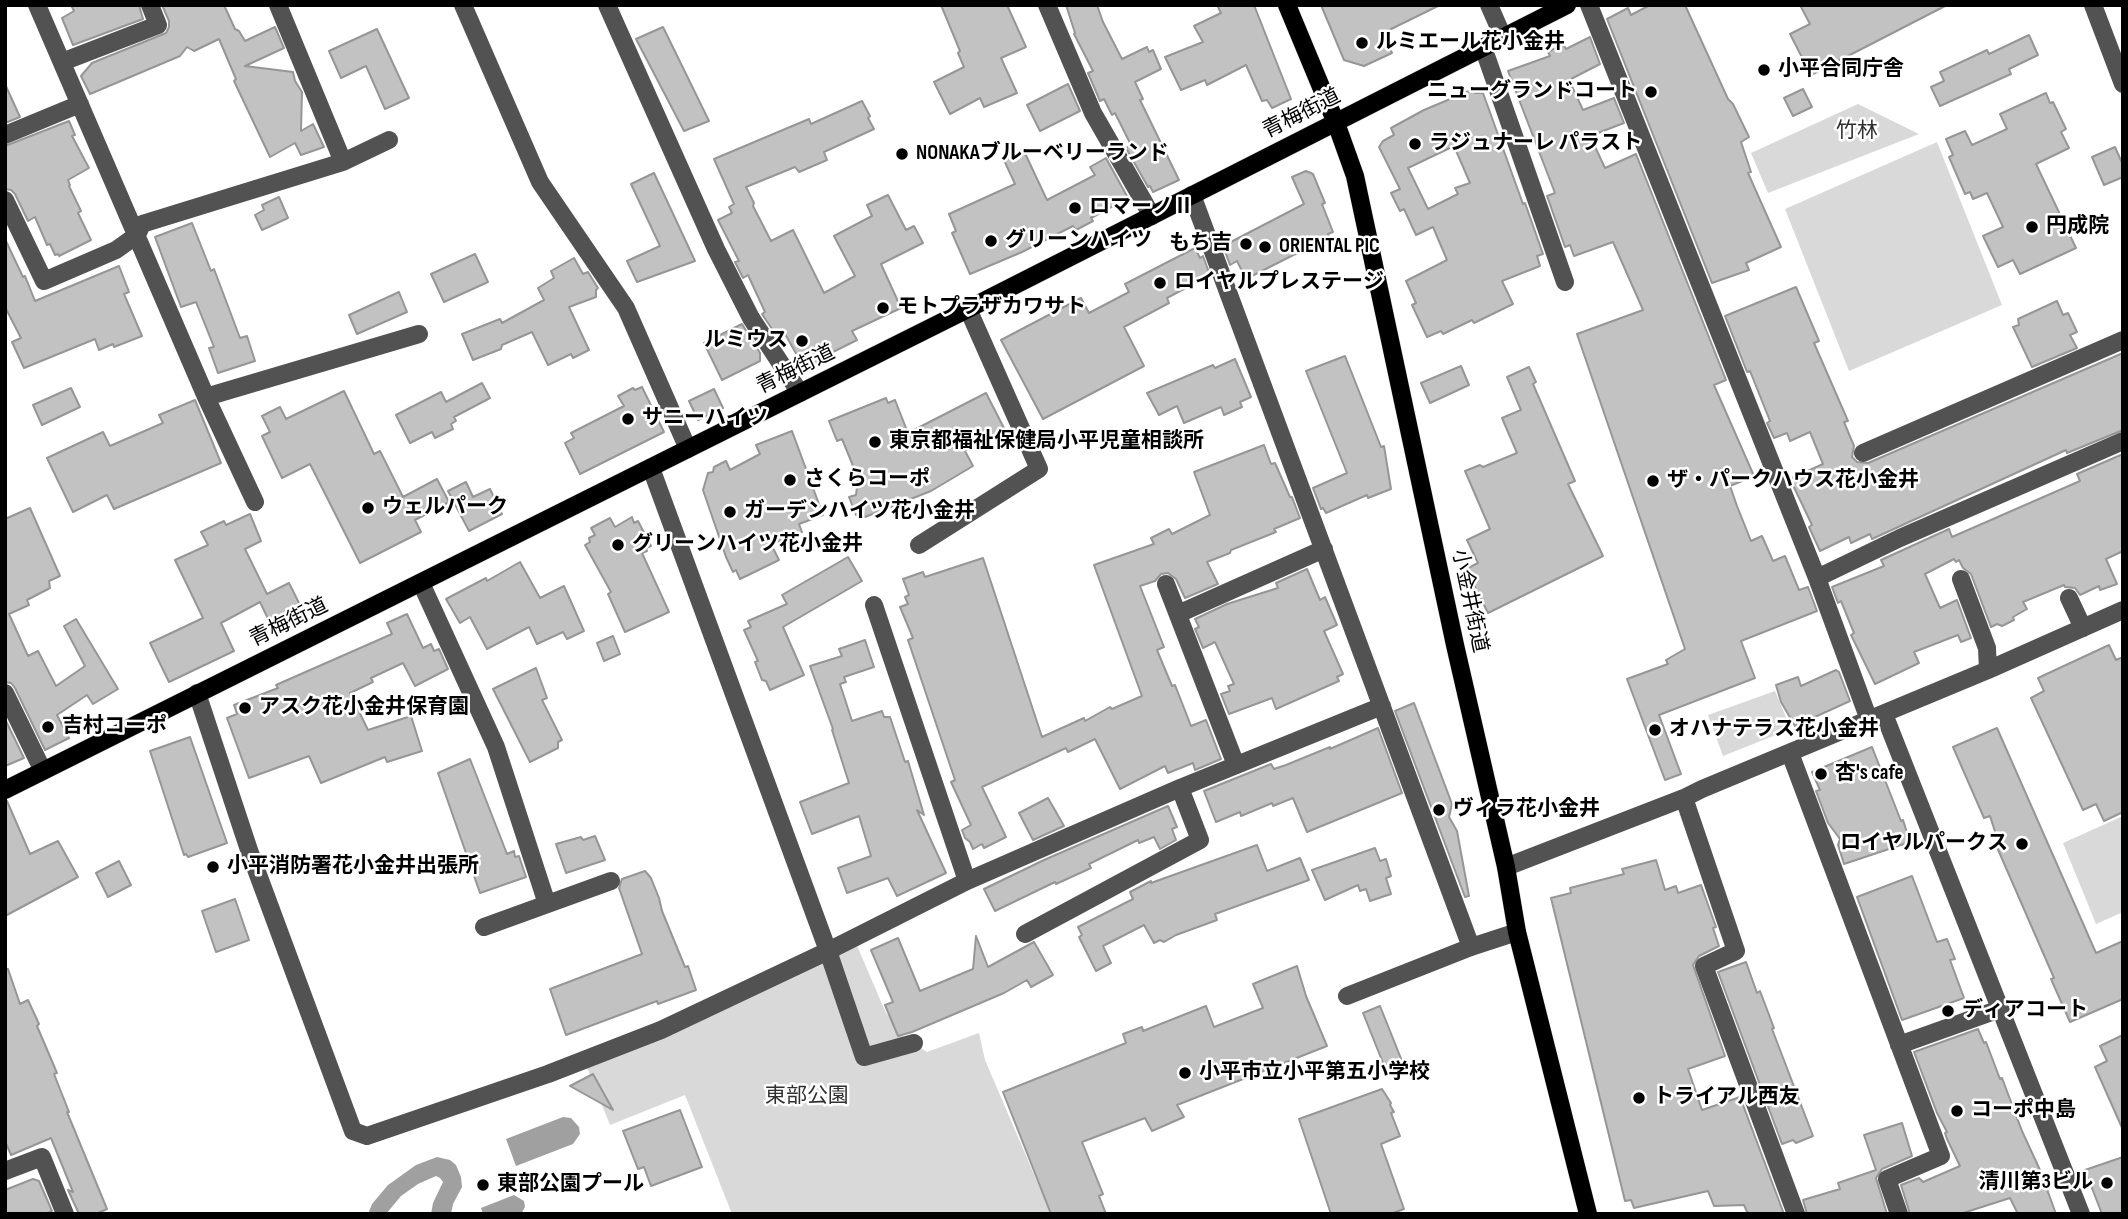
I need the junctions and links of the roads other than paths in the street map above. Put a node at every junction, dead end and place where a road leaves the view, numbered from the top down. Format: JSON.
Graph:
{"nodes":[{"id":1,"x":37,"y":5,"type":"edge"},
{"id":2,"x":150,"y":5,"type":"edge"},
{"id":3,"x":278,"y":5,"type":"edge"},
{"id":4,"x":463,"y":5,"type":"edge"},
{"id":5,"x":607,"y":5,"type":"edge"},
{"id":6,"x":1047,"y":5,"type":"edge"},
{"id":7,"x":1287,"y":5,"type":"edge"},
{"id":8,"x":1489,"y":5,"type":"edge"},
{"id":9,"x":1567,"y":5,"type":"edge"},
{"id":10,"x":1589,"y":5,"type":"edge"},
{"id":11,"x":2093,"y":5,"type":"edge"},
{"id":12,"x":1503,"y":37,"type":"junction"},
{"id":13,"x":1483,"y":47,"type":"junction"},
{"id":14,"x":62,"y":62,"type":"junction"},
{"id":15,"x":2123,"y":84,"type":"edge"},
{"id":16,"x":80,"y":104,"type":"junction"},
{"id":17,"x":1336,"y":123,"type":"junction"},
{"id":18,"x":5,"y":135,"type":"edge"},
{"id":19,"x":389,"y":141,"type":"dead end"},
{"id":20,"x":343,"y":162,"type":"junction"},
{"id":21,"x":1192,"y":195,"type":"junction"},
{"id":22,"x":5,"y":200,"type":"edge"},
{"id":23,"x":1152,"y":216,"type":"junction"},
{"id":24,"x":137,"y":236,"type":"junction"},
{"id":25,"x":1565,"y":282,"type":"dead end"},
{"id":26,"x":968,"y":309,"type":"junction"},
{"id":27,"x":419,"y":334,"type":"dead end"},
{"id":28,"x":2123,"y":340,"type":"edge"},
{"id":29,"x":800,"y":393,"type":"junction"},
{"id":30,"x":206,"y":397,"type":"junction"},
{"id":31,"x":2123,"y":441,"type":"edge"},
{"id":32,"x":688,"y":449,"type":"junction"},
{"id":33,"x":1863,"y":453,"type":"dead end"},
{"id":34,"x":651,"y":468,"type":"junction"},
{"id":35,"x":254,"y":502,"type":"dead end"},
{"id":36,"x":919,"y":545,"type":"dead end"},
{"id":37,"x":1324,"y":549,"type":"junction"},
{"id":38,"x":1817,"y":579,"type":"junction"},
{"id":39,"x":1961,"y":579,"type":"dead end"},
{"id":40,"x":421,"y":583,"type":"junction"},
{"id":41,"x":1166,"y":584,"type":"dead end"},
{"id":42,"x":2069,"y":598,"type":"dead end"},
{"id":43,"x":874,"y":605,"type":"dead end"},
{"id":44,"x":2123,"y":610,"type":"edge"},
{"id":45,"x":1178,"y":614,"type":"junction"},
{"id":46,"x":2083,"y":628,"type":"junction"},
{"id":47,"x":1988,"y":670,"type":"junction"},
{"id":48,"x":5,"y":693,"type":"edge"},
{"id":49,"x":197,"y":693,"type":"junction"},
{"id":50,"x":1382,"y":706,"type":"junction"},
{"id":51,"x":1877,"y":717,"type":"junction"},
{"id":52,"x":1790,"y":754,"type":"junction"},
{"id":53,"x":1236,"y":765,"type":"junction"},
{"id":54,"x":43,"y":771,"type":"junction"},
{"id":55,"x":1180,"y":788,"type":"junction"},
{"id":56,"x":5,"y":790,"type":"edge"},
{"id":57,"x":1684,"y":798,"type":"junction"},
{"id":58,"x":1506,"y":867,"type":"junction"},
{"id":59,"x":611,"y":881,"type":"dead end"},
{"id":60,"x":967,"y":881,"type":"junction"},
{"id":61,"x":547,"y":904,"type":"junction"},
{"id":62,"x":484,"y":927,"type":"dead end"},
{"id":63,"x":1517,"y":932,"type":"junction"},
{"id":64,"x":1025,"y":934,"type":"dead end"},
{"id":65,"x":1471,"y":947,"type":"junction"},
{"id":66,"x":828,"y":951,"type":"junction"},
{"id":67,"x":1347,"y":996,"type":"dead end"},
{"id":68,"x":2000,"y":1009,"type":"junction"},
{"id":69,"x":914,"y":1043,"type":"dead end"},
{"id":70,"x":1899,"y":1045,"type":"junction"},
{"id":71,"x":5,"y":1171,"type":"edge"},
{"id":72,"x":65,"y":1214,"type":"edge"},
{"id":73,"x":1588,"y":1214,"type":"edge"},
{"id":74,"x":1796,"y":1214,"type":"edge"},
{"id":75,"x":1899,"y":1214,"type":"edge"},
{"id":76,"x":2081,"y":1214,"type":"edge"}],
"edges":[{"from":1,"to":14,"type":"street"},
{"from":2,"to":14,"type":"street"},
{"from":3,"to":20,"type":"street"},
{"from":4,"to":32,"type":"street"},
{"from":5,"to":29,"type":"street"},
{"from":6,"to":23,"type":"street"},
{"from":7,"to":17,"type":"main road","name":"小金井街道"},
{"from":8,"to":12,"type":"street"},
{"from":9,"to":12,"type":"main road","name":"青梅街道"},
{"from":10,"to":38,"type":"street"},
{"from":11,"to":15,"type":"street"},
{"from":12,"to":13,"type":"main road","name":"青梅街道"},
{"from":13,"to":17,"type":"main road","name":"青梅街道"},
{"from":13,"to":25,"type":"street"},
{"from":14,"to":16,"type":"street"},
{"from":16,"to":18,"type":"street"},
{"from":16,"to":24,"type":"street"},
{"from":17,"to":21,"type":"main road","name":"青梅街道"},
{"from":17,"to":58,"type":"main road","name":"小金井街道"},
{"from":19,"to":20,"type":"street"},
{"from":20,"to":24,"type":"street"},
{"from":21,"to":23,"type":"main road","name":"青梅街道"},
{"from":21,"to":37,"type":"street"},
{"from":22,"to":24,"type":"street"},
{"from":23,"to":26,"type":"main road","name":"青梅街道"},
{"from":24,"to":30,"type":"street"},
{"from":26,"to":29,"type":"main road","name":"青梅街道"},
{"from":26,"to":36,"type":"street"},
{"from":27,"to":30,"type":"street"},
{"from":28,"to":33,"type":"street"},
{"from":29,"to":32,"type":"main road","name":"青梅街道"},
{"from":30,"to":35,"type":"street"},
{"from":31,"to":38,"type":"street"},
{"from":32,"to":34,"type":"main road","name":"青梅街道"},
{"from":34,"to":40,"type":"main road","name":"青梅街道"},
{"from":34,"to":66,"type":"street"},
{"from":37,"to":45,"type":"street"},
{"from":37,"to":50,"type":"street"},
{"from":38,"to":51,"type":"street"},
{"from":39,"to":47,"type":"street"},
{"from":40,"to":49,"type":"main road","name":"青梅街道"},
{"from":40,"to":61,"type":"street"},
{"from":41,"to":45,"type":"street"},
{"from":42,"to":46,"type":"street"},
{"from":43,"to":60,"type":"street"},
{"from":44,"to":46,"type":"street"},
{"from":45,"to":53,"type":"street"},
{"from":46,"to":47,"type":"street"},
{"from":47,"to":51,"type":"street"},
{"from":48,"to":54,"type":"street"},
{"from":49,"to":54,"type":"main road","name":"青梅街道"},
{"from":49,"to":66,"type":"street"},
{"from":50,"to":53,"type":"street"},
{"from":50,"to":65,"type":"street"},
{"from":51,"to":52,"type":"street"},
{"from":51,"to":68,"type":"street"},
{"from":52,"to":57,"type":"street"},
{"from":52,"to":70,"type":"street"},
{"from":53,"to":55,"type":"street"},
{"from":54,"to":56,"type":"main road","name":"青梅街道"},
{"from":55,"to":60,"type":"street"},
{"from":55,"to":64,"type":"street"},
{"from":57,"to":58,"type":"street"},
{"from":57,"to":74,"type":"street"},
{"from":58,"to":63,"type":"main road","name":"小金井街道"},
{"from":59,"to":61,"type":"street"},
{"from":60,"to":66,"type":"street"},
{"from":61,"to":62,"type":"street"},
{"from":63,"to":65,"type":"street"},
{"from":63,"to":73,"type":"main road","name":"小金井街道"},
{"from":65,"to":67,"type":"street"},
{"from":66,"to":69,"type":"street"},
{"from":68,"to":70,"type":"street"},
{"from":68,"to":76,"type":"street"},
{"from":70,"to":75,"type":"street"},
{"from":71,"to":72,"type":"street"}]}
